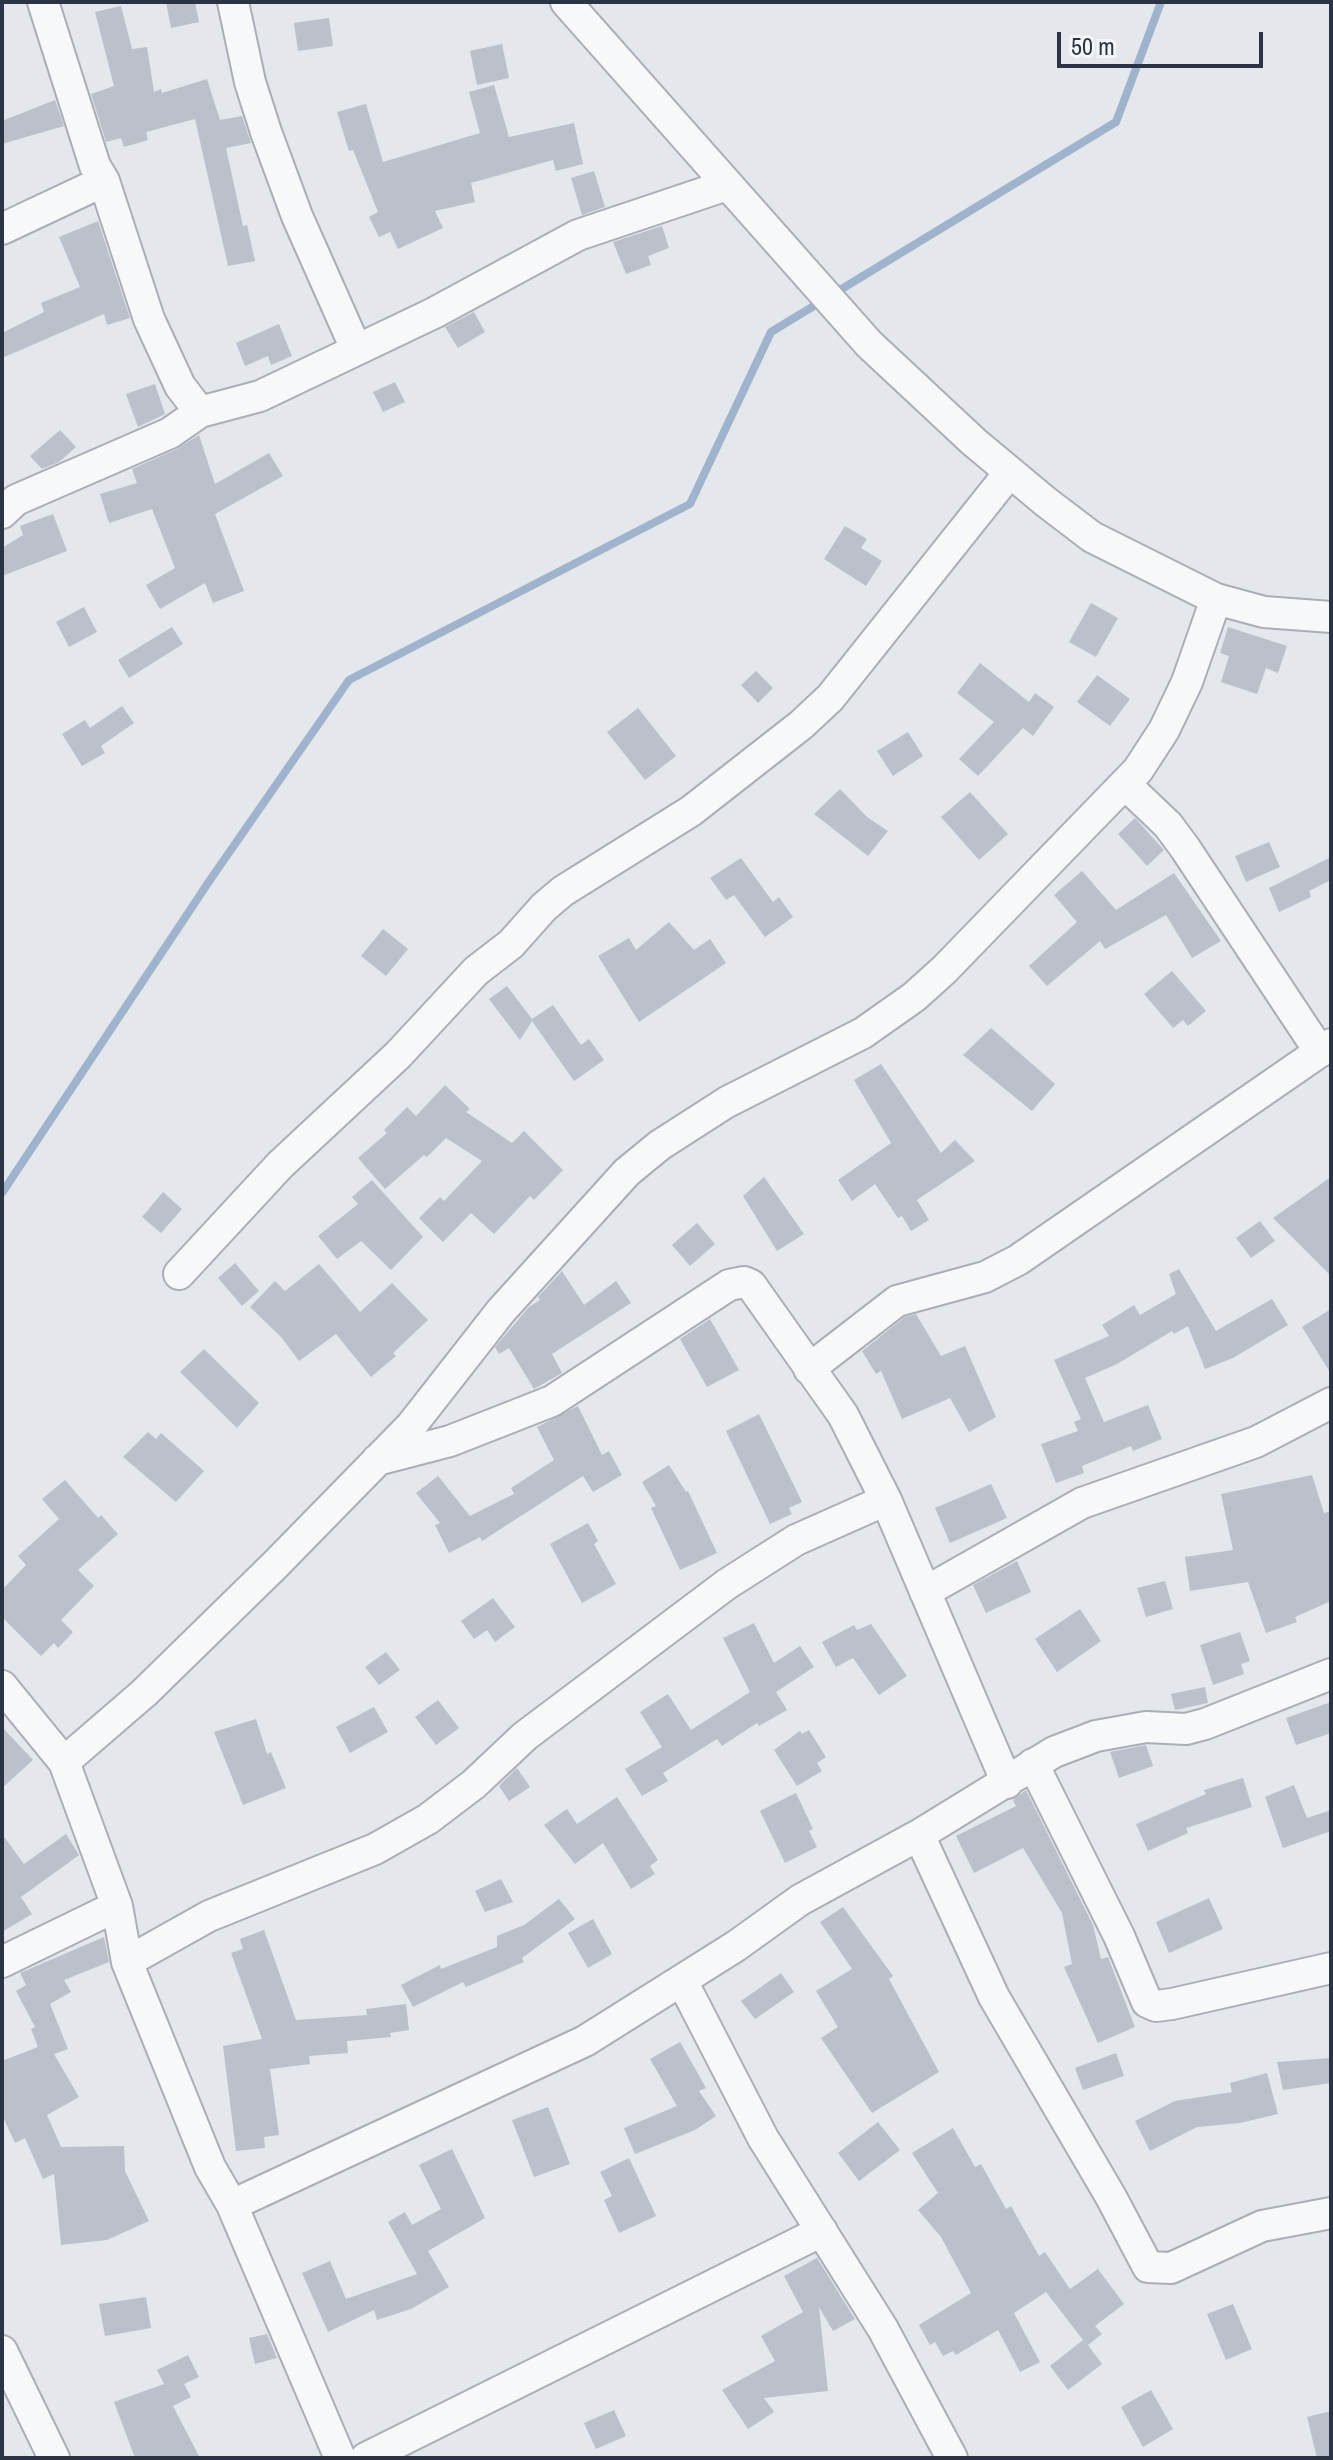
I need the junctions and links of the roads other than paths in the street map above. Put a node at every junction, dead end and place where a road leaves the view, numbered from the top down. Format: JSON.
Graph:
{"nodes":[{"id":1,"x":43,"y":2,"type":"edge"},
{"id":2,"x":233,"y":2,"type":"edge"},
{"id":3,"x":566,"y":2,"type":"edge"},
{"id":4,"x":104,"y":181,"type":"junction"},
{"id":5,"x":727,"y":185,"type":"junction"},
{"id":6,"x":2,"y":229,"type":"edge"},
{"id":7,"x":356,"y":349,"type":"junction"},
{"id":8,"x":200,"y":412,"type":"junction"},
{"id":9,"x":1010,"y":472,"type":"junction"},
{"id":10,"x":2,"y":513,"type":"edge"},
{"id":11,"x":1216,"y":599,"type":"junction"},
{"id":12,"x":1331,"y":617,"type":"edge"},
{"id":13,"x":1125,"y":784,"type":"junction"},
{"id":14,"x":1326,"y":1048,"type":"edge"},
{"id":15,"x":179,"y":1274,"type":"dead end"},
{"id":16,"x":809,"y":1369,"type":"junction"},
{"id":17,"x":1331,"y":1403,"type":"edge"},
{"id":18,"x":377,"y":1460,"type":"junction"},
{"id":19,"x":886,"y":1500,"type":"junction"},
{"id":20,"x":925,"y":1592,"type":"junction"},
{"id":21,"x":1331,"y":1674,"type":"edge"},
{"id":22,"x":2,"y":1686,"type":"edge"},
{"id":23,"x":64,"y":1762,"type":"junction"},
{"id":24,"x":1033,"y":1764,"type":"junction"},
{"id":25,"x":1007,"y":1783,"type":"junction"},
{"id":26,"x":919,"y":1835,"type":"junction"},
{"id":27,"x":117,"y":1906,"type":"junction"},
{"id":28,"x":2,"y":1962,"type":"edge"},
{"id":29,"x":127,"y":1962,"type":"junction"},
{"id":30,"x":1331,"y":1968,"type":"edge"},
{"id":31,"x":682,"y":1981,"type":"junction"},
{"id":32,"x":232,"y":2205,"type":"junction"},
{"id":33,"x":1331,"y":2213,"type":"edge"},
{"id":34,"x":822,"y":2231,"type":"junction"},
{"id":35,"x":2,"y":2351,"type":"edge"},
{"id":36,"x":54,"y":2458,"type":"edge"},
{"id":37,"x":340,"y":2458,"type":"edge"},
{"id":38,"x":366,"y":2458,"type":"edge"},
{"id":39,"x":952,"y":2458,"type":"edge"}],
"edges":[{"from":1,"to":4,"type":"street"},
{"from":2,"to":7,"type":"street"},
{"from":3,"to":5,"type":"street"},
{"from":4,"to":6,"type":"street"},
{"from":4,"to":8,"type":"street"},
{"from":5,"to":7,"type":"street"},
{"from":5,"to":9,"type":"street"},
{"from":7,"to":8,"type":"street"},
{"from":8,"to":10,"type":"street"},
{"from":9,"to":11,"type":"street"},
{"from":9,"to":15,"type":"street"},
{"from":11,"to":12,"type":"street"},
{"from":11,"to":13,"type":"street"},
{"from":13,"to":14,"type":"street"},
{"from":13,"to":18,"type":"street"},
{"from":14,"to":16,"type":"street"},
{"from":16,"to":18,"type":"street"},
{"from":16,"to":19,"type":"street"},
{"from":17,"to":20,"type":"street"},
{"from":18,"to":23,"type":"street"},
{"from":19,"to":20,"type":"street"},
{"from":19,"to":29,"type":"street"},
{"from":20,"to":25,"type":"street"},
{"from":21,"to":24,"type":"street"},
{"from":22,"to":23,"type":"street"},
{"from":23,"to":27,"type":"street"},
{"from":24,"to":25,"type":"street"},
{"from":24,"to":30,"type":"street"},
{"from":25,"to":26,"type":"street"},
{"from":26,"to":31,"type":"street"},
{"from":26,"to":33,"type":"street"},
{"from":27,"to":28,"type":"street"},
{"from":27,"to":29,"type":"street"},
{"from":29,"to":32,"type":"street"},
{"from":31,"to":32,"type":"street"},
{"from":31,"to":34,"type":"street"},
{"from":32,"to":37,"type":"street"},
{"from":34,"to":38,"type":"street"},
{"from":34,"to":39,"type":"street"},
{"from":35,"to":36,"type":"street"}]}
